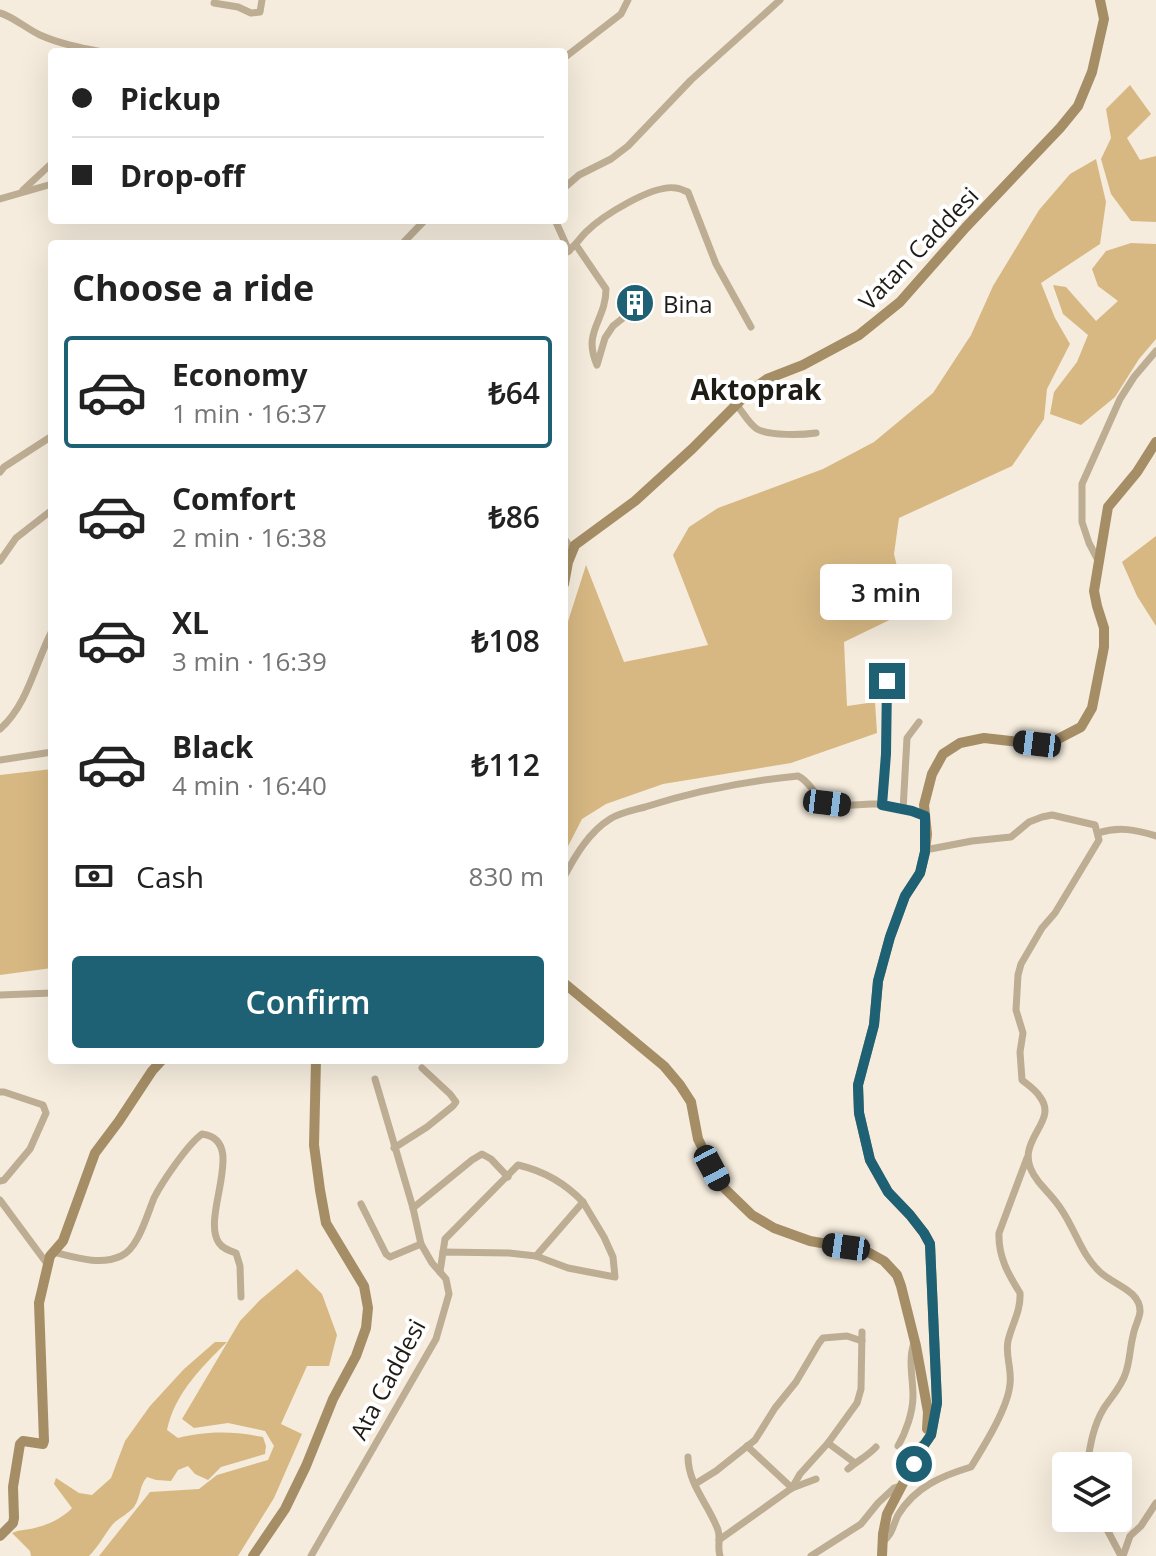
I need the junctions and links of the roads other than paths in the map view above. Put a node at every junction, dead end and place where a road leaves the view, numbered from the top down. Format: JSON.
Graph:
{"nodes":[{"id":1,"x":262,"y":0,"type":"edge"},
{"id":2,"x":628,"y":0,"type":"edge"},
{"id":3,"x":780,"y":0,"type":"edge"},
{"id":4,"x":1100,"y":0,"type":"edge"},
{"id":5,"x":214,"y":3,"type":"dead end"},
{"id":6,"x":0,"y":13,"type":"edge"},
{"id":7,"x":86,"y":48,"type":"edge"},
{"id":8,"x":568,"y":55,"type":"edge"},
{"id":9,"x":48,"y":167,"type":"edge"},
{"id":10,"x":48,"y":185,"type":"edge"},
{"id":11,"x":568,"y":185,"type":"edge"},
{"id":12,"x":21,"y":192,"type":"junction"},
{"id":13,"x":0,"y":199,"type":"edge"},
{"id":14,"x":421,"y":224,"type":"edge"},
{"id":15,"x":406,"y":240,"type":"edge"},
{"id":16,"x":570,"y":250,"type":"edge"},
{"id":17,"x":628,"y":314,"type":"dead end"},
{"id":18,"x":751,"y":327,"type":"dead end"},
{"id":19,"x":1156,"y":351,"type":"edge"},
{"id":20,"x":736,"y":404,"type":"junction"},
{"id":21,"x":816,"y":433,"type":"dead end"},
{"id":22,"x":48,"y":439,"type":"edge"},
{"id":23,"x":1156,"y":442,"type":"edge"},
{"id":24,"x":1,"y":469,"type":"edge"},
{"id":25,"x":48,"y":513,"type":"edge"},
{"id":26,"x":568,"y":543,"type":"edge"},
{"id":27,"x":0,"y":561,"type":"edge"},
{"id":28,"x":1100,"y":564,"type":"junction"},
{"id":29,"x":48,"y":640,"type":"edge"},
{"id":30,"x":887,"y":681,"type":"dead end"},
{"id":31,"x":919,"y":722,"type":"dead end"},
{"id":32,"x":0,"y":729,"type":"edge"},
{"id":33,"x":48,"y":753,"type":"edge"},
{"id":34,"x":0,"y":760,"type":"edge"},
{"id":35,"x":882,"y":805,"type":"junction"},
{"id":36,"x":903,"y":810,"type":"junction"},
{"id":37,"x":925,"y":816,"type":"junction"},
{"id":38,"x":1098,"y":833,"type":"junction"},
{"id":39,"x":1156,"y":836,"type":"edge"},
{"id":40,"x":925,"y":850,"type":"junction"},
{"id":41,"x":568,"y":869,"type":"edge"},
{"id":42,"x":568,"y":986,"type":"edge"},
{"id":43,"x":48,"y":993,"type":"edge"},
{"id":44,"x":0,"y":995,"type":"edge"},
{"id":45,"x":158,"y":1064,"type":"edge"},
{"id":46,"x":316,"y":1064,"type":"edge"},
{"id":47,"x":422,"y":1068,"type":"dead end"},
{"id":48,"x":375,"y":1079,"type":"dead end"},
{"id":49,"x":0,"y":1092,"type":"edge"},
{"id":50,"x":394,"y":1148,"type":"junction"},
{"id":51,"x":1027,"y":1158,"type":"junction"},
{"id":52,"x":508,"y":1177,"type":"junction"},
{"id":53,"x":0,"y":1181,"type":"edge"},
{"id":54,"x":0,"y":1200,"type":"edge"},
{"id":55,"x":583,"y":1202,"type":"junction"},
{"id":56,"x":361,"y":1204,"type":"dead end"},
{"id":57,"x":413,"y":1208,"type":"junction"},
{"id":58,"x":421,"y":1244,"type":"junction"},
{"id":59,"x":53,"y":1252,"type":"junction"},
{"id":60,"x":443,"y":1252,"type":"junction"},
{"id":61,"x":536,"y":1256,"type":"junction"},
{"id":62,"x":48,"y":1265,"type":"junction"},
{"id":63,"x":440,"y":1272,"type":"junction"},
{"id":64,"x":241,"y":1297,"type":"dead end"},
{"id":65,"x":915,"y":1341,"type":"junction"},
{"id":66,"x":828,"y":1443,"type":"junction"},
{"id":67,"x":747,"y":1446,"type":"junction"},
{"id":68,"x":898,"y":1446,"type":"dead end"},
{"id":69,"x":876,"y":1447,"type":"dead end"},
{"id":70,"x":922,"y":1448,"type":"junction"},
{"id":71,"x":1090,"y":1452,"type":"edge"},
{"id":72,"x":688,"y":1457,"type":"dead end"},
{"id":73,"x":816,"y":1479,"type":"dead end"},
{"id":74,"x":695,"y":1484,"type":"junction"},
{"id":75,"x":903,"y":1485,"type":"junction"},
{"id":76,"x":792,"y":1488,"type":"junction"},
{"id":77,"x":1156,"y":1503,"type":"edge"},
{"id":78,"x":1109,"y":1532,"type":"edge"},
{"id":79,"x":0,"y":1536,"type":"edge"},
{"id":80,"x":719,"y":1540,"type":"junction"},
{"id":81,"x":882,"y":1542,"type":"junction"},
{"id":82,"x":253,"y":1556,"type":"edge"},
{"id":83,"x":311,"y":1556,"type":"edge"},
{"id":84,"x":720,"y":1556,"type":"edge"},
{"id":85,"x":811,"y":1556,"type":"edge"},
{"id":86,"x":882,"y":1556,"type":"edge"},
{"id":87,"x":1122,"y":1556,"type":"edge"}],
"edges":[{"from":1,"to":5,"type":"street"},
{"from":2,"to":8,"type":"street"},
{"from":3,"to":11,"type":"street"},
{"from":4,"to":20,"type":"street","name":"Vatan Caddesi"},
{"from":6,"to":7,"type":"street"},
{"from":9,"to":12,"type":"street"},
{"from":10,"to":12,"type":"street"},
{"from":12,"to":13,"type":"street"},
{"from":14,"to":15,"type":"street"},
{"from":16,"to":17,"type":"street"},
{"from":16,"to":18,"type":"street"},
{"from":19,"to":28,"type":"street"},
{"from":20,"to":21,"type":"street"},
{"from":20,"to":26,"type":"street","name":"Vatan Caddesi"},
{"from":22,"to":24,"type":"street"},
{"from":23,"to":28,"type":"street"},
{"from":25,"to":27,"type":"street"},
{"from":28,"to":37,"type":"street"},
{"from":29,"to":32,"type":"street"},
{"from":30,"to":35,"type":"street"},
{"from":31,"to":36,"type":"street"},
{"from":33,"to":34,"type":"street"},
{"from":35,"to":36,"type":"street"},
{"from":35,"to":41,"type":"street"},
{"from":36,"to":37,"type":"street"},
{"from":37,"to":40,"type":"street"},
{"from":38,"to":39,"type":"street"},
{"from":38,"to":40,"type":"street"},
{"from":38,"to":51,"type":"street"},
{"from":40,"to":70,"type":"street"},
{"from":42,"to":65,"type":"street"},
{"from":43,"to":44,"type":"street"},
{"from":45,"to":59,"type":"street"},
{"from":46,"to":82,"type":"street"},
{"from":47,"to":50,"type":"street"},
{"from":48,"to":50,"type":"street","name":"Ata Caddesi"},
{"from":49,"to":53,"type":"street"},
{"from":50,"to":57,"type":"street","name":"Ata Caddesi"},
{"from":51,"to":71,"type":"street"},
{"from":51,"to":81,"type":"street"},
{"from":52,"to":55,"type":"street"},
{"from":52,"to":57,"type":"street"},
{"from":52,"to":60,"type":"street"},
{"from":54,"to":62,"type":"street"},
{"from":55,"to":61,"type":"street"},
{"from":55,"to":61,"type":"street"},
{"from":56,"to":58,"type":"street"},
{"from":57,"to":58,"type":"street","name":"Ata Caddesi"},
{"from":58,"to":63,"type":"street","name":"Ata Caddesi"},
{"from":59,"to":62,"type":"street"},
{"from":59,"to":64,"type":"street"},
{"from":60,"to":61,"type":"street"},
{"from":60,"to":63,"type":"street"},
{"from":62,"to":79,"type":"street"},
{"from":63,"to":83,"type":"street","name":"Ata Caddesi"},
{"from":65,"to":68,"type":"street"},
{"from":65,"to":70,"type":"street"},
{"from":66,"to":67,"type":"street"},
{"from":66,"to":69,"type":"street"},
{"from":66,"to":76,"type":"street"},
{"from":67,"to":74,"type":"street"},
{"from":67,"to":76,"type":"street"},
{"from":70,"to":75,"type":"street"},
{"from":72,"to":74,"type":"street"},
{"from":73,"to":76,"type":"street"},
{"from":74,"to":80,"type":"street"},
{"from":75,"to":81,"type":"street"},
{"from":75,"to":85,"type":"street"},
{"from":76,"to":80,"type":"street"},
{"from":77,"to":87,"type":"street"},
{"from":78,"to":87,"type":"street"},
{"from":80,"to":84,"type":"street"},
{"from":81,"to":86,"type":"street"}]}
